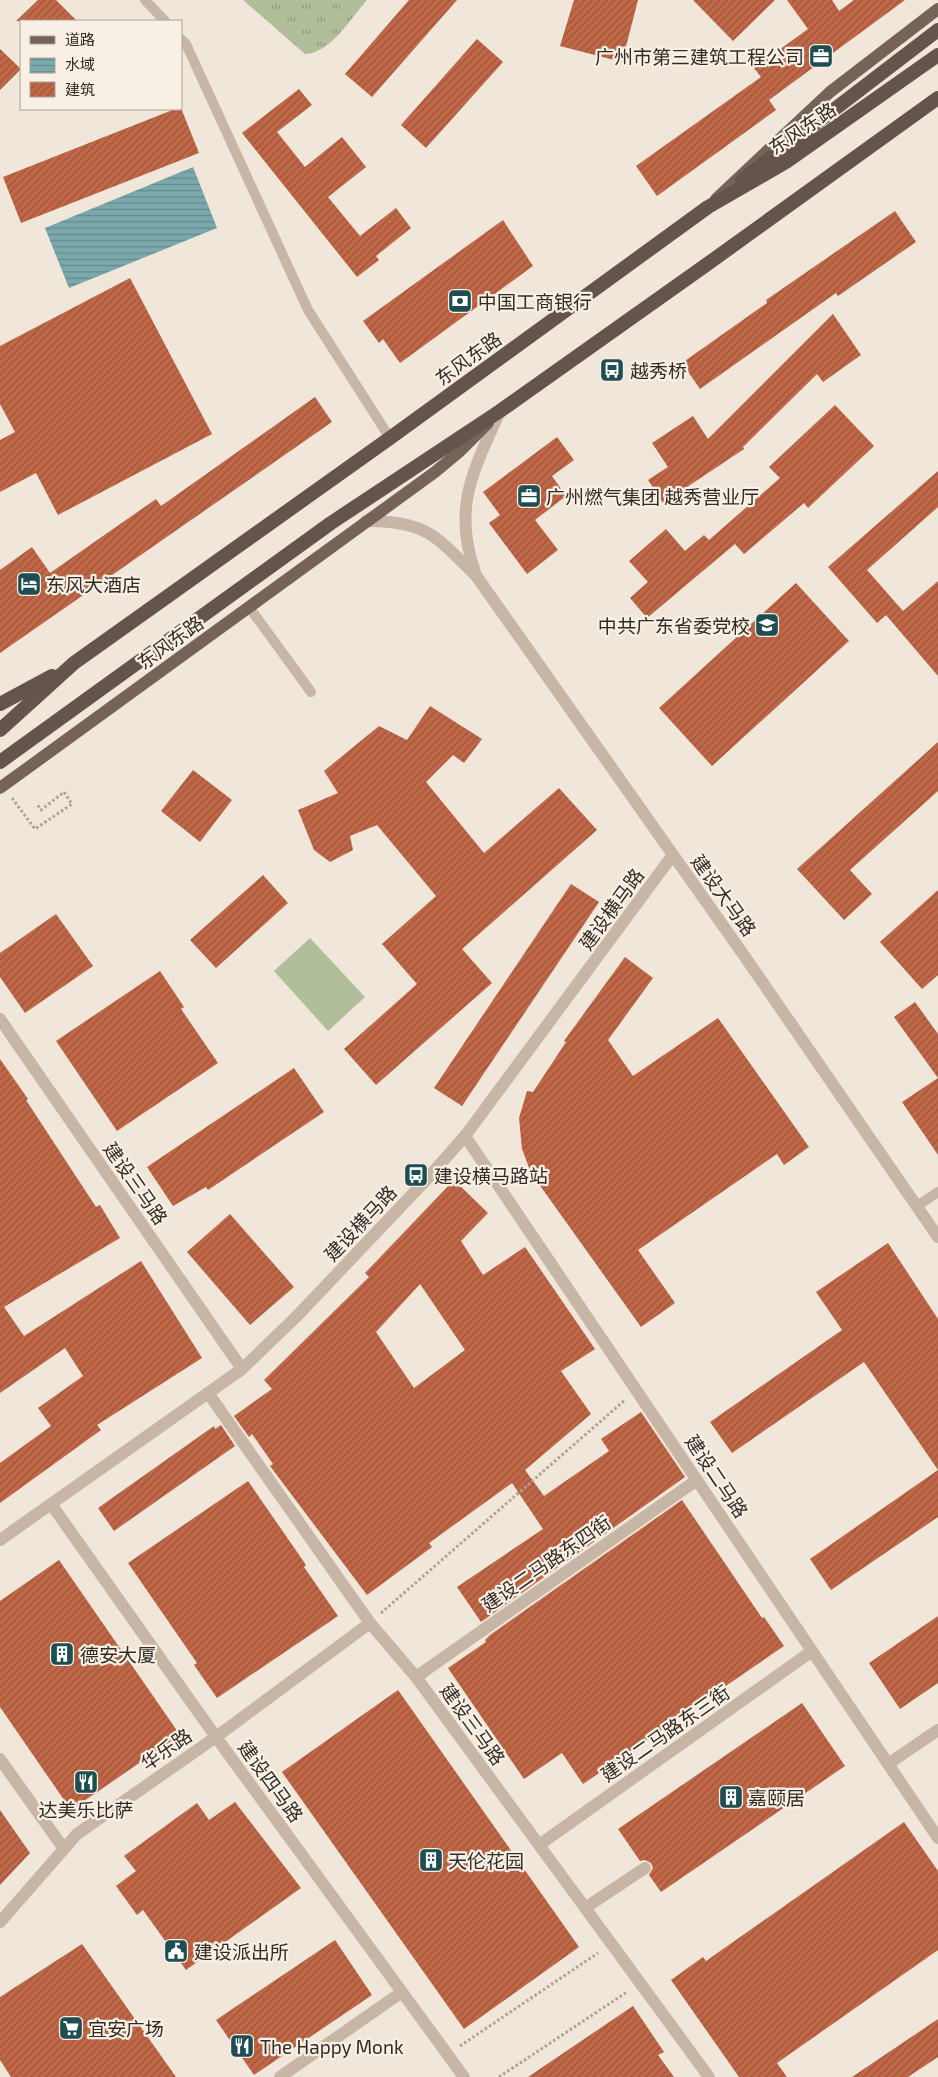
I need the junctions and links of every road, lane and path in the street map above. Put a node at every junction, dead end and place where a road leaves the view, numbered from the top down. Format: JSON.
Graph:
{"nodes":[{"id":1,"x":145,"y":0,"type":"edge"},
{"id":2,"x":938,"y":9,"type":"edge"},
{"id":3,"x":164,"y":20,"type":"edge"},
{"id":4,"x":938,"y":30,"type":"edge"},
{"id":5,"x":182,"y":40,"type":"edge"},
{"id":6,"x":938,"y":54,"type":"edge"},
{"id":7,"x":938,"y":98,"type":"edge"},
{"id":8,"x":708,"y":206,"type":"junction"},
{"id":9,"x":500,"y":411,"type":"junction"},
{"id":10,"x":390,"y":438,"type":"junction"},
{"id":11,"x":366,"y":521,"type":"junction"},
{"id":12,"x":477,"y":577,"type":"junction"},
{"id":13,"x":249,"y":607,"type":"junction"},
{"id":14,"x":74,"y":663,"type":"junction"},
{"id":15,"x":310,"y":692,"type":"dead end"},
{"id":16,"x":0,"y":704,"type":"edge"},
{"id":17,"x":0,"y":730,"type":"edge"},
{"id":18,"x":0,"y":762,"type":"edge"},
{"id":19,"x":0,"y":788,"type":"edge"},
{"id":20,"x":12,"y":797,"type":"dead end"},
{"id":21,"x":37,"y":804,"type":"dead end"},
{"id":22,"x":672,"y":856,"type":"junction"},
{"id":23,"x":0,"y":1019,"type":"edge"},
{"id":24,"x":465,"y":1136,"type":"junction"},
{"id":25,"x":938,"y":1192,"type":"edge"},
{"id":26,"x":916,"y":1206,"type":"junction"},
{"id":27,"x":938,"y":1237,"type":"edge"},
{"id":28,"x":242,"y":1369,"type":"junction"},
{"id":29,"x":636,"y":1390,"type":"junction"},
{"id":30,"x":208,"y":1393,"type":"junction"},
{"id":31,"x":697,"y":1480,"type":"junction"},
{"id":32,"x":51,"y":1504,"type":"junction"},
{"id":33,"x":0,"y":1540,"type":"edge"},
{"id":34,"x":370,"y":1624,"type":"junction"},
{"id":35,"x":812,"y":1651,"type":"junction"},
{"id":36,"x":416,"y":1678,"type":"junction"},
{"id":37,"x":938,"y":1730,"type":"edge"},
{"id":38,"x":216,"y":1737,"type":"junction"},
{"id":39,"x":0,"y":1759,"type":"edge"},
{"id":40,"x":888,"y":1764,"type":"junction"},
{"id":41,"x":938,"y":1838,"type":"edge"},
{"id":42,"x":539,"y":1845,"type":"junction"},
{"id":43,"x":64,"y":1850,"type":"junction"},
{"id":44,"x":645,"y":1868,"type":"dead end"},
{"id":45,"x":586,"y":1908,"type":"junction"},
{"id":46,"x":0,"y":1922,"type":"edge"},
{"id":47,"x":611,"y":1944,"type":"junction"},
{"id":48,"x":640,"y":1983,"type":"junction"},
{"id":49,"x":402,"y":1992,"type":"junction"},
{"id":50,"x":448,"y":2054,"type":"junction"},
{"id":51,"x":280,"y":2077,"type":"edge"},
{"id":52,"x":464,"y":2077,"type":"edge"},
{"id":53,"x":499,"y":2077,"type":"edge"},
{"id":54,"x":709,"y":2077,"type":"edge"}],
"edges":[{"from":1,"to":3,"type":"lane"},
{"from":2,"to":8,"type":"main road"},
{"from":4,"to":8,"type":"highway"},
{"from":5,"to":10,"type":"lane"},
{"from":6,"to":8,"type":"highway","name":"东风东路"},
{"from":7,"to":9,"type":"highway","name":"东风东路"},
{"from":8,"to":10,"type":"highway","name":"东风东路"},
{"from":9,"to":11,"type":"main road","name":"东风东路"},
{"from":9,"to":12,"type":"street"},
{"from":9,"to":18,"type":"highway","name":"东风东路"},
{"from":10,"to":14,"type":"highway","name":"东风东路"},
{"from":11,"to":12,"type":"street"},
{"from":11,"to":13,"type":"main road","name":"东风东路"},
{"from":12,"to":22,"type":"street","name":"建设大马路"},
{"from":13,"to":15,"type":"lane"},
{"from":13,"to":19,"type":"main road","name":"东风东路"},
{"from":14,"to":16,"type":"highway","name":"东风东路"},
{"from":14,"to":17,"type":"highway","name":"东风东路"},
{"from":20,"to":21,"type":"path"},
{"from":22,"to":24,"type":"street","name":"建设横马路"},
{"from":22,"to":26,"type":"street","name":"建设大马路"},
{"from":23,"to":28,"type":"street","name":"建设三马路"},
{"from":24,"to":28,"type":"street","name":"建设横马路"},
{"from":24,"to":29,"type":"street","name":"建设二马路"},
{"from":25,"to":26,"type":"lane"},
{"from":26,"to":27,"type":"street","name":"建设大马路"},
{"from":28,"to":30,"type":"street","name":"建设横马路"},
{"from":29,"to":31,"type":"street","name":"建设二马路"},
{"from":29,"to":34,"type":"path"},
{"from":30,"to":32,"type":"street","name":"建设横马路"},
{"from":30,"to":34,"type":"street","name":"建设三马路"},
{"from":31,"to":35,"type":"street","name":"建设二马路"},
{"from":31,"to":36,"type":"street","name":"建设二马路东四街"},
{"from":32,"to":33,"type":"street","name":"建设横马路"},
{"from":32,"to":38,"type":"street","name":"建设四马路"},
{"from":34,"to":36,"type":"street","name":"建设三马路"},
{"from":34,"to":38,"type":"street","name":"华乐路"},
{"from":35,"to":40,"type":"street","name":"建设二马路"},
{"from":35,"to":42,"type":"street","name":"建设二马路东三街"},
{"from":36,"to":42,"type":"street","name":"建设三马路"},
{"from":37,"to":40,"type":"street"},
{"from":38,"to":43,"type":"street","name":"华乐路"},
{"from":38,"to":49,"type":"street","name":"建设四马路"},
{"from":39,"to":43,"type":"street"},
{"from":40,"to":41,"type":"street","name":"建设二马路"},
{"from":42,"to":45,"type":"street","name":"建设三马路"},
{"from":43,"to":46,"type":"street","name":"华乐路"},
{"from":44,"to":45,"type":"street"},
{"from":45,"to":47,"type":"street","name":"建设三马路"},
{"from":47,"to":48,"type":"street","name":"建设三马路"},
{"from":47,"to":50,"type":"path"},
{"from":48,"to":53,"type":"path"},
{"from":48,"to":54,"type":"street","name":"建设三马路"},
{"from":49,"to":50,"type":"street","name":"建设四马路"},
{"from":49,"to":51,"type":"street"},
{"from":50,"to":52,"type":"street","name":"建设四马路"}]}
